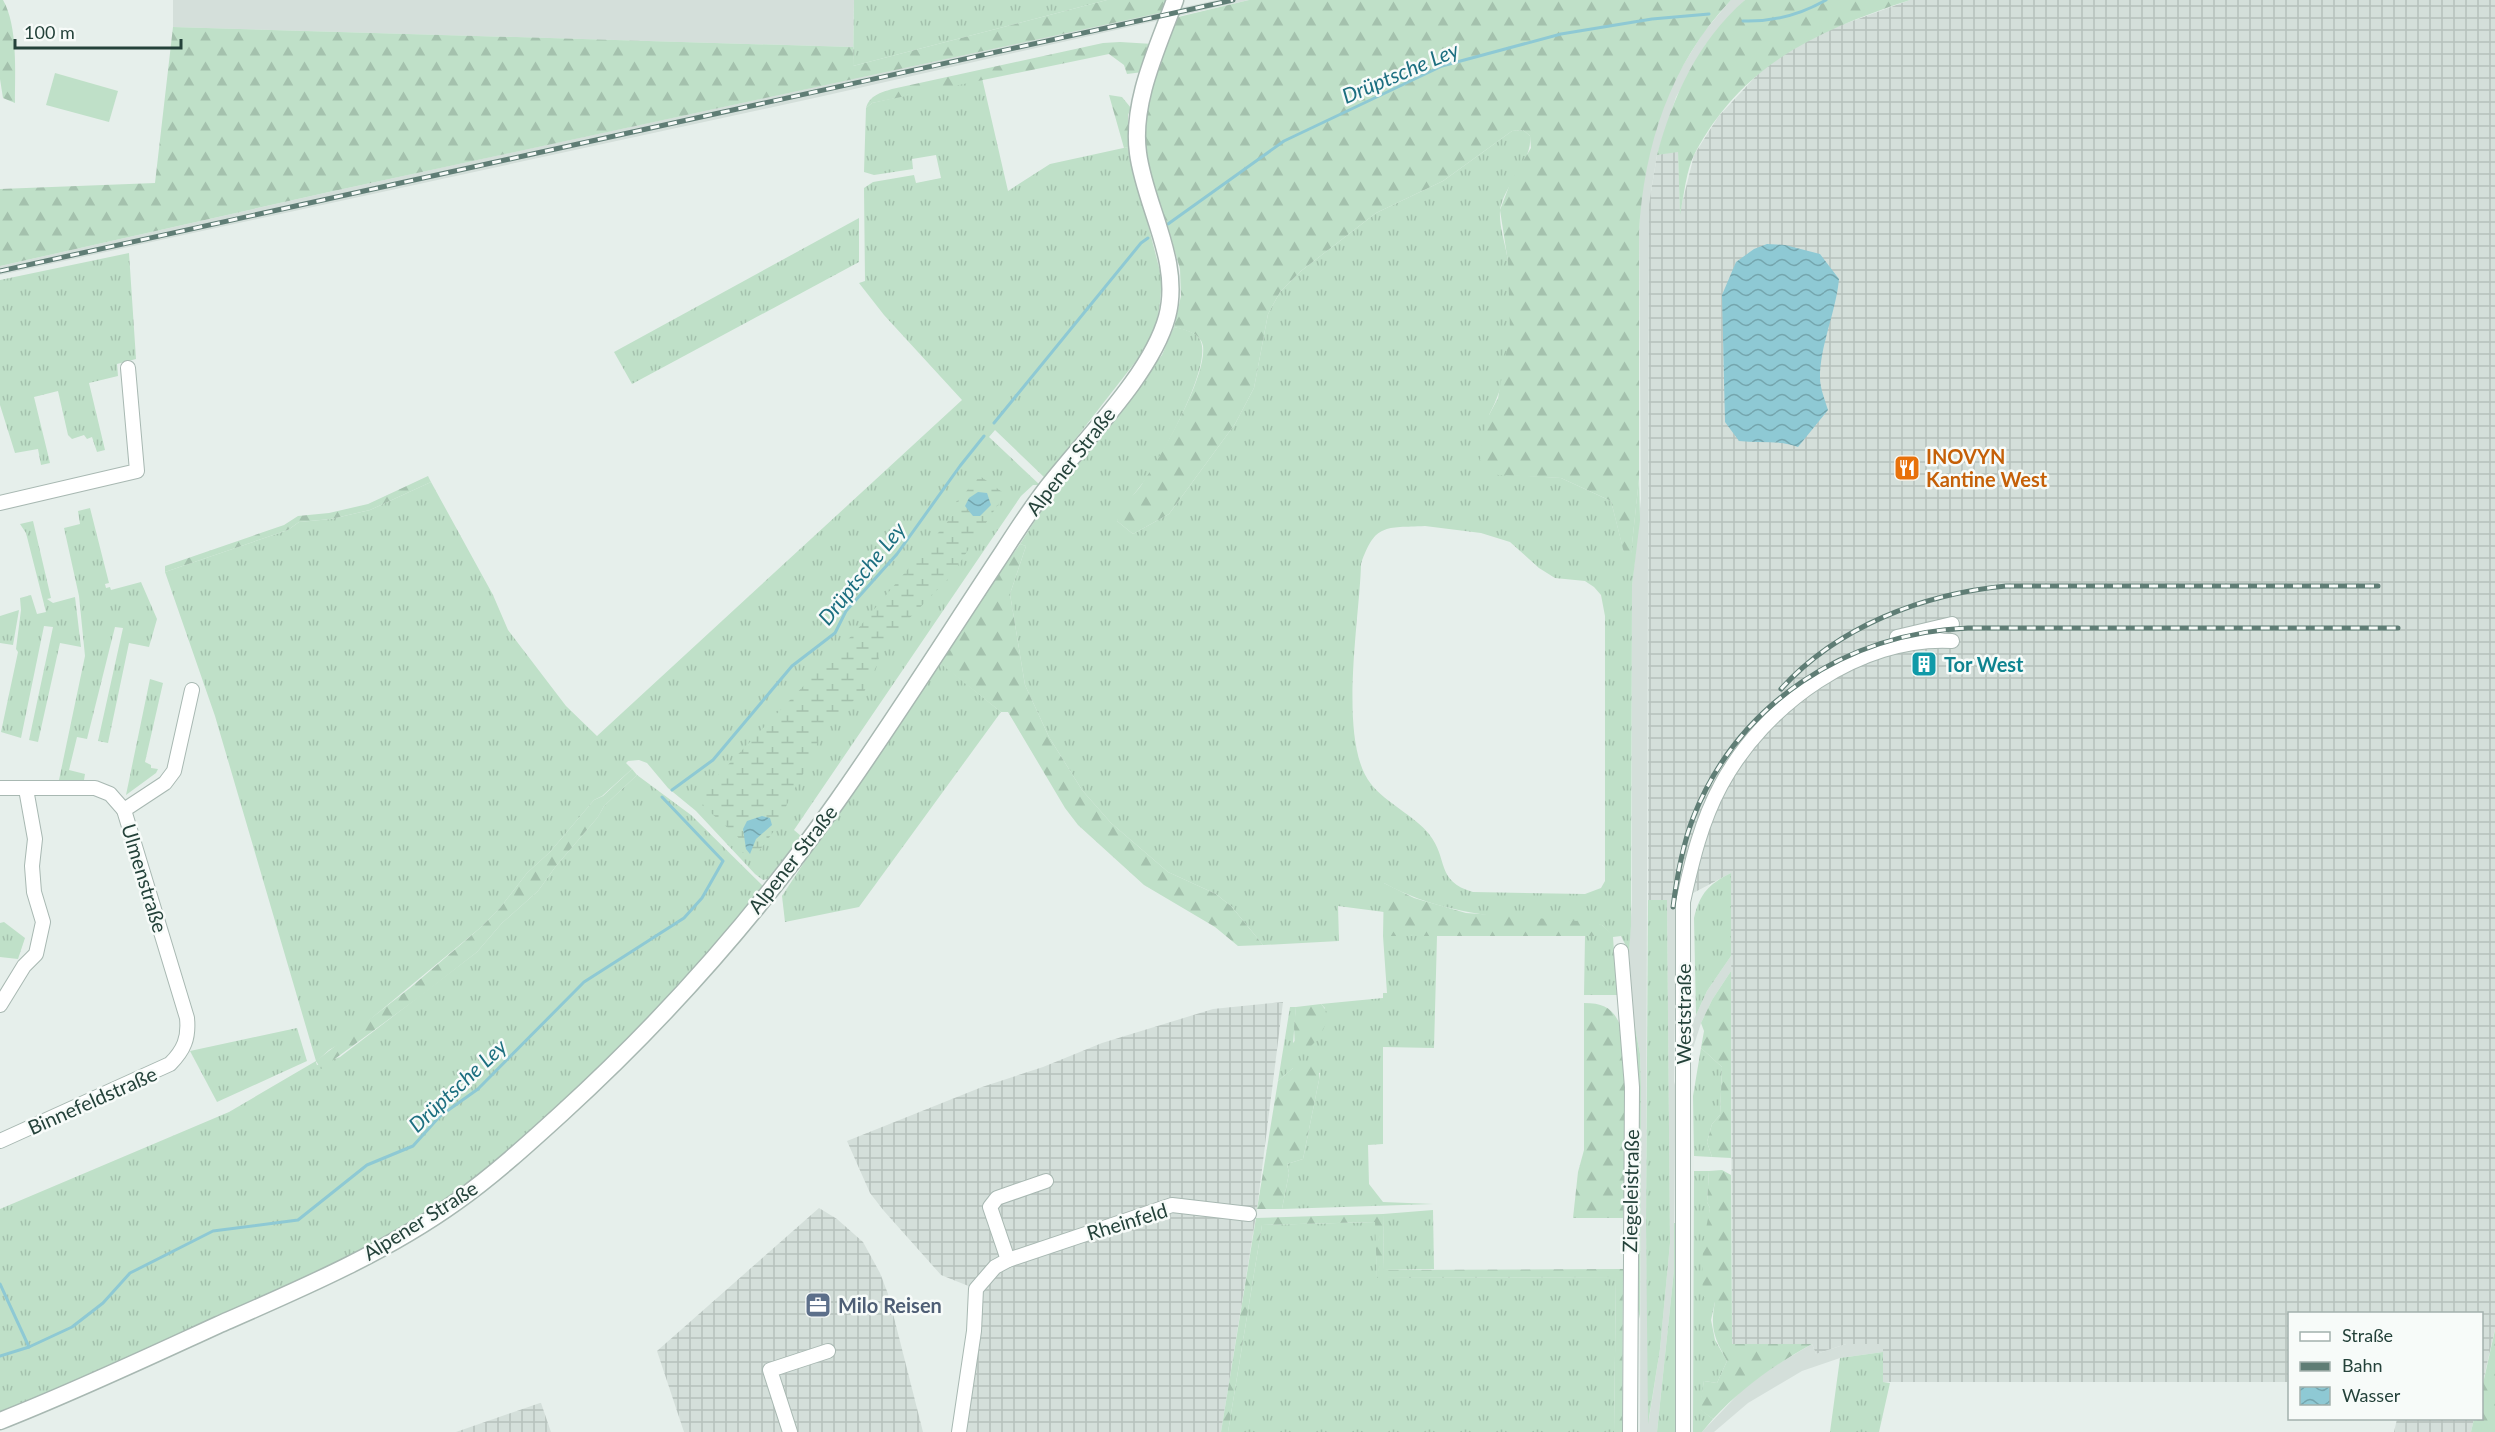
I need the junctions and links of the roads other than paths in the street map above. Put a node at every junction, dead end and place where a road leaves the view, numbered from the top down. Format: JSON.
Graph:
{"nodes":[{"id":1,"x":1175,"y":0,"type":"edge"},
{"id":2,"x":128,"y":368,"type":"dead end"},
{"id":3,"x":0,"y":503,"type":"edge"},
{"id":4,"x":1952,"y":624,"type":"dead end"},
{"id":5,"x":1952,"y":641,"type":"dead end"},
{"id":6,"x":1853,"y":662,"type":"junction"},
{"id":7,"x":192,"y":690,"type":"dead end"},
{"id":8,"x":0,"y":789,"type":"edge"},
{"id":9,"x":26,"y":789,"type":"junction"},
{"id":10,"x":124,"y":810,"type":"junction"},
{"id":11,"x":1621,"y":951,"type":"dead end"},
{"id":12,"x":0,"y":1005,"type":"edge"},
{"id":13,"x":181,"y":1053,"type":"joint"},
{"id":14,"x":0,"y":1141,"type":"edge"},
{"id":15,"x":1046,"y":1181,"type":"dead end"},
{"id":16,"x":1249,"y":1214,"type":"dead end"},
{"id":17,"x":1008,"y":1260,"type":"junction"},
{"id":18,"x":828,"y":1351,"type":"dead end"},
{"id":19,"x":0,"y":1421,"type":"edge"},
{"id":20,"x":790,"y":1432,"type":"edge"},
{"id":21,"x":959,"y":1432,"type":"edge"},
{"id":22,"x":1630,"y":1432,"type":"edge"},
{"id":23,"x":1683,"y":1432,"type":"edge"}],
"edges":[{"from":1,"to":19,"type":"street","name":"Alpener Straße"},
{"from":2,"to":3,"type":"street"},
{"from":4,"to":6,"type":"street","name":"Weststraße"},
{"from":5,"to":6,"type":"street","name":"Weststraße"},
{"from":6,"to":23,"type":"street","name":"Weststraße"},
{"from":7,"to":10,"type":"street","name":"Ulmenstraße"},
{"from":8,"to":9,"type":"street"},
{"from":9,"to":10,"type":"street"},
{"from":9,"to":12,"type":"street"},
{"from":10,"to":13,"type":"street","name":"Ulmenstraße"},
{"from":11,"to":22,"type":"street","name":"Ziegeleistraße"},
{"from":13,"to":14,"type":"street","name":"Binnefeldstraße"},
{"from":15,"to":17,"type":"street"},
{"from":16,"to":17,"type":"street","name":"Rheinfeld"},
{"from":17,"to":21,"type":"street","name":"Rheinfeld"},
{"from":18,"to":20,"type":"street"}]}
